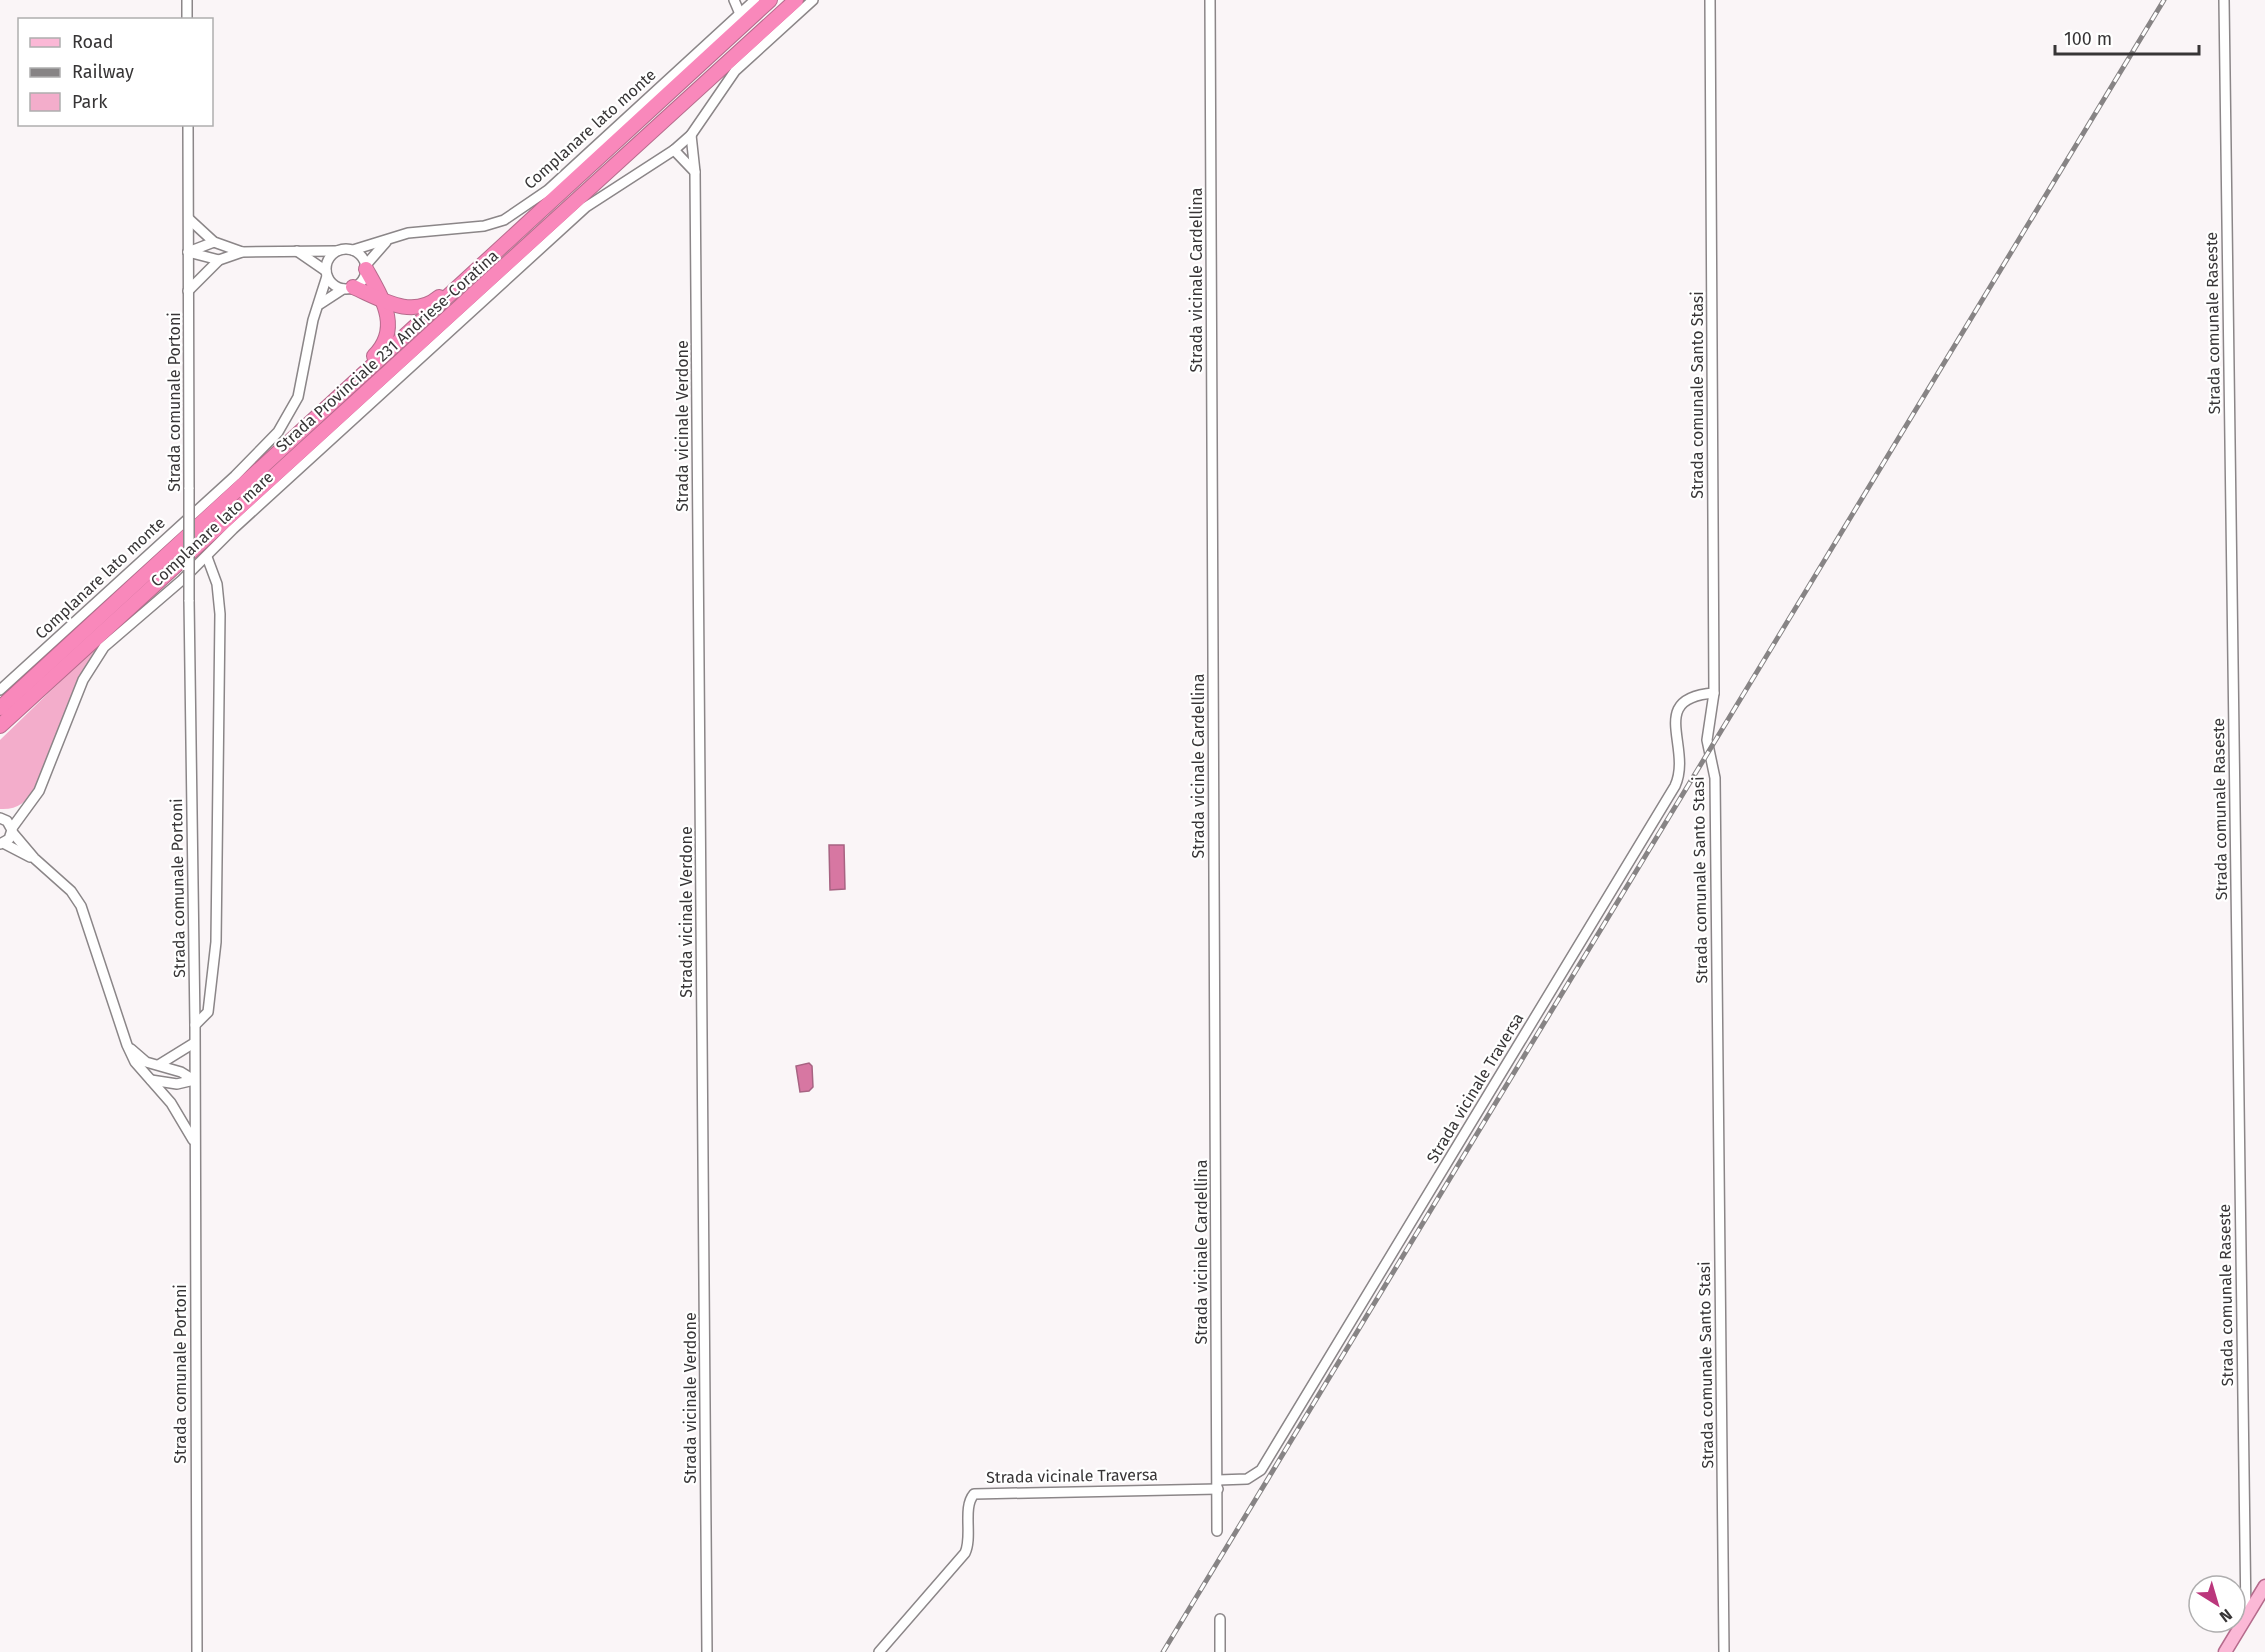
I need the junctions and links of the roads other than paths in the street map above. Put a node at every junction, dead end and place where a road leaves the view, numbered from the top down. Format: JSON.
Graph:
{"nodes":[{"id":1,"x":187,"y":0,"type":"edge"},
{"id":2,"x":734,"y":0,"type":"edge"},
{"id":3,"x":755,"y":0,"type":"edge"},
{"id":4,"x":770,"y":0,"type":"edge"},
{"id":5,"x":796,"y":0,"type":"edge"},
{"id":6,"x":813,"y":0,"type":"edge"},
{"id":7,"x":1210,"y":0,"type":"edge"},
{"id":8,"x":1710,"y":0,"type":"edge"},
{"id":9,"x":2224,"y":0,"type":"edge"},
{"id":10,"x":740,"y":14,"type":"junction"},
{"id":11,"x":187,"y":18,"type":"edge"},
{"id":12,"x":188,"y":126,"type":"edge"},
{"id":13,"x":691,"y":135,"type":"junction"},
{"id":14,"x":674,"y":150,"type":"junction"},
{"id":15,"x":695,"y":172,"type":"junction"},
{"id":16,"x":189,"y":219,"type":"junction"},
{"id":17,"x":515,"y":236,"type":"junction"},
{"id":18,"x":214,"y":242,"type":"junction"},
{"id":19,"x":386,"y":242,"type":"junction"},
{"id":20,"x":353,"y":250,"type":"junction"},
{"id":21,"x":297,"y":251,"type":"junction"},
{"id":22,"x":336,"y":251,"type":"junction"},
{"id":23,"x":188,"y":252,"type":"junction"},
{"id":24,"x":242,"y":252,"type":"junction"},
{"id":25,"x":219,"y":260,"type":"junction"},
{"id":26,"x":365,"y":268,"type":"junction"},
{"id":27,"x":326,"y":274,"type":"junction"},
{"id":28,"x":348,"y":288,"type":"junction"},
{"id":29,"x":188,"y":291,"type":"junction"},
{"id":30,"x":383,"y":300,"type":"junction"},
{"id":31,"x":320,"y":304,"type":"junction"},
{"id":32,"x":311,"y":423,"type":"junction"},
{"id":33,"x":207,"y":557,"type":"junction"},
{"id":34,"x":0,"y":690,"type":"edge"},
{"id":35,"x":38,"y":691,"type":"junction"},
{"id":36,"x":1714,"y":693,"type":"junction"},
{"id":37,"x":0,"y":708,"type":"edge"},
{"id":38,"x":0,"y":726,"type":"edge"},
{"id":39,"x":0,"y":737,"type":"edge"},
{"id":40,"x":28,"y":807,"type":"junction"},
{"id":41,"x":2,"y":818,"type":"edge"},
{"id":42,"x":12,"y":830,"type":"junction"},
{"id":43,"x":1,"y":843,"type":"edge"},
{"id":44,"x":34,"y":858,"type":"junction"},
{"id":45,"x":195,"y":1025,"type":"junction"},
{"id":46,"x":194,"y":1043,"type":"junction"},
{"id":47,"x":127,"y":1045,"type":"junction"},
{"id":48,"x":160,"y":1064,"type":"junction"},
{"id":49,"x":152,"y":1080,"type":"junction"},
{"id":50,"x":194,"y":1080,"type":"junction"},
{"id":51,"x":193,"y":1140,"type":"junction"},
{"id":52,"x":1218,"y":1484,"type":"junction"},
{"id":53,"x":1217,"y":1531,"type":"dead end"},
{"id":54,"x":2245,"y":1574,"type":"edge"},
{"id":55,"x":2265,"y":1586,"type":"edge"},
{"id":56,"x":2247,"y":1616,"type":"edge"},
{"id":57,"x":1220,"y":1618,"type":"dead end"},
{"id":58,"x":2236,"y":1634,"type":"edge"},
{"id":59,"x":196,"y":1652,"type":"edge"},
{"id":60,"x":708,"y":1652,"type":"edge"},
{"id":61,"x":879,"y":1652,"type":"edge"},
{"id":62,"x":1220,"y":1652,"type":"edge"},
{"id":63,"x":1724,"y":1652,"type":"edge"},
{"id":64,"x":2225,"y":1652,"type":"edge"}],
"edges":[{"from":1,"to":11,"type":"street"},
{"from":2,"to":10,"type":"street"},
{"from":3,"to":10,"type":"street","name":"Complanare lato monte"},
{"from":4,"to":17,"type":"highway","name":"Strada Provinciale 231 Andriese-Coratina"},
{"from":5,"to":35,"type":"highway","name":"Strada Provinciale 231 Andriese-Coratina"},
{"from":6,"to":13,"type":"street","name":"Complanare lato mare"},
{"from":7,"to":52,"type":"street","name":"Strada vicinale Cardellina"},
{"from":8,"to":36,"type":"street","name":"Strada comunale Santo Stasi"},
{"from":9,"to":54,"type":"street","name":"Strada comunale Raseste"},
{"from":10,"to":19,"type":"street","name":"Complanare lato monte"},
{"from":12,"to":16,"type":"street","name":"Strada comunale Portoni"},
{"from":13,"to":14,"type":"street","name":"Complanare lato mare"},
{"from":13,"to":15,"type":"street","name":"Strada vicinale Verdone"},
{"from":14,"to":15,"type":"street"},
{"from":14,"to":33,"type":"street","name":"Complanare lato mare"},
{"from":15,"to":60,"type":"street","name":"Strada vicinale Verdone"},
{"from":16,"to":18,"type":"street"},
{"from":16,"to":23,"type":"street","name":"Strada comunale Portoni"},
{"from":17,"to":30,"type":"highway"},
{"from":17,"to":32,"type":"highway","name":"Strada Provinciale 231 Andriese-Coratina"},
{"from":18,"to":23,"type":"street"},
{"from":18,"to":24,"type":"street"},
{"from":19,"to":20,"type":"street","name":"Complanare lato monte"},
{"from":19,"to":26,"type":"street"},
{"from":20,"to":22,"type":"street"},
{"from":20,"to":26,"type":"street"},
{"from":21,"to":22,"type":"street"},
{"from":21,"to":24,"type":"street"},
{"from":21,"to":27,"type":"street"},
{"from":22,"to":27,"type":"street"},
{"from":23,"to":25,"type":"street"},
{"from":23,"to":29,"type":"street","name":"Strada comunale Portoni"},
{"from":24,"to":25,"type":"street"},
{"from":25,"to":29,"type":"street"},
{"from":26,"to":28,"type":"street"},
{"from":26,"to":30,"type":"highway"},
{"from":27,"to":28,"type":"street"},
{"from":27,"to":31,"type":"street","name":"Complanare lato monte"},
{"from":28,"to":30,"type":"highway"},
{"from":28,"to":31,"type":"street"},
{"from":29,"to":45,"type":"street","name":"Strada comunale Portoni","bridge":true},
{"from":30,"to":32,"type":"highway"},
{"from":31,"to":34,"type":"street","name":"Complanare lato monte"},
{"from":32,"to":37,"type":"highway","name":"Strada Provinciale 231 Andriese-Coratina"},
{"from":33,"to":40,"type":"street","name":"Complanare lato mare"},
{"from":33,"to":45,"type":"street"},
{"from":35,"to":38,"type":"highway","name":"Strada Provinciale 231 Andriese-Coratina"},
{"from":35,"to":39,"type":"highway"},
{"from":36,"to":52,"type":"street","name":"Strada vicinale Traversa"},
{"from":36,"to":63,"type":"street","name":"Strada comunale Santo Stasi"},
{"from":40,"to":41,"type":"street"},
{"from":40,"to":42,"type":"street","name":"Complanare lato mare"},
{"from":41,"to":42,"type":"street"},
{"from":42,"to":43,"type":"street","name":"Complanare lato mare"},
{"from":42,"to":44,"type":"street"},
{"from":43,"to":44,"type":"street"},
{"from":44,"to":47,"type":"street"},
{"from":45,"to":46,"type":"street","name":"Strada comunale Portoni"},
{"from":46,"to":48,"type":"street"},
{"from":46,"to":50,"type":"street","name":"Strada comunale Portoni"},
{"from":47,"to":48,"type":"street"},
{"from":47,"to":49,"type":"street"},
{"from":48,"to":50,"type":"street"},
{"from":49,"to":50,"type":"street"},
{"from":49,"to":51,"type":"street"},
{"from":50,"to":51,"type":"street","name":"Strada comunale Portoni"},
{"from":51,"to":59,"type":"street","name":"Strada comunale Portoni"},
{"from":52,"to":53,"type":"street","name":"Strada vicinale Cardellina"},
{"from":52,"to":61,"type":"street","name":"Strada vicinale Traversa"},
{"from":55,"to":56,"type":"main road"},
{"from":57,"to":62,"type":"street"},
{"from":58,"to":64,"type":"main road"}]}
